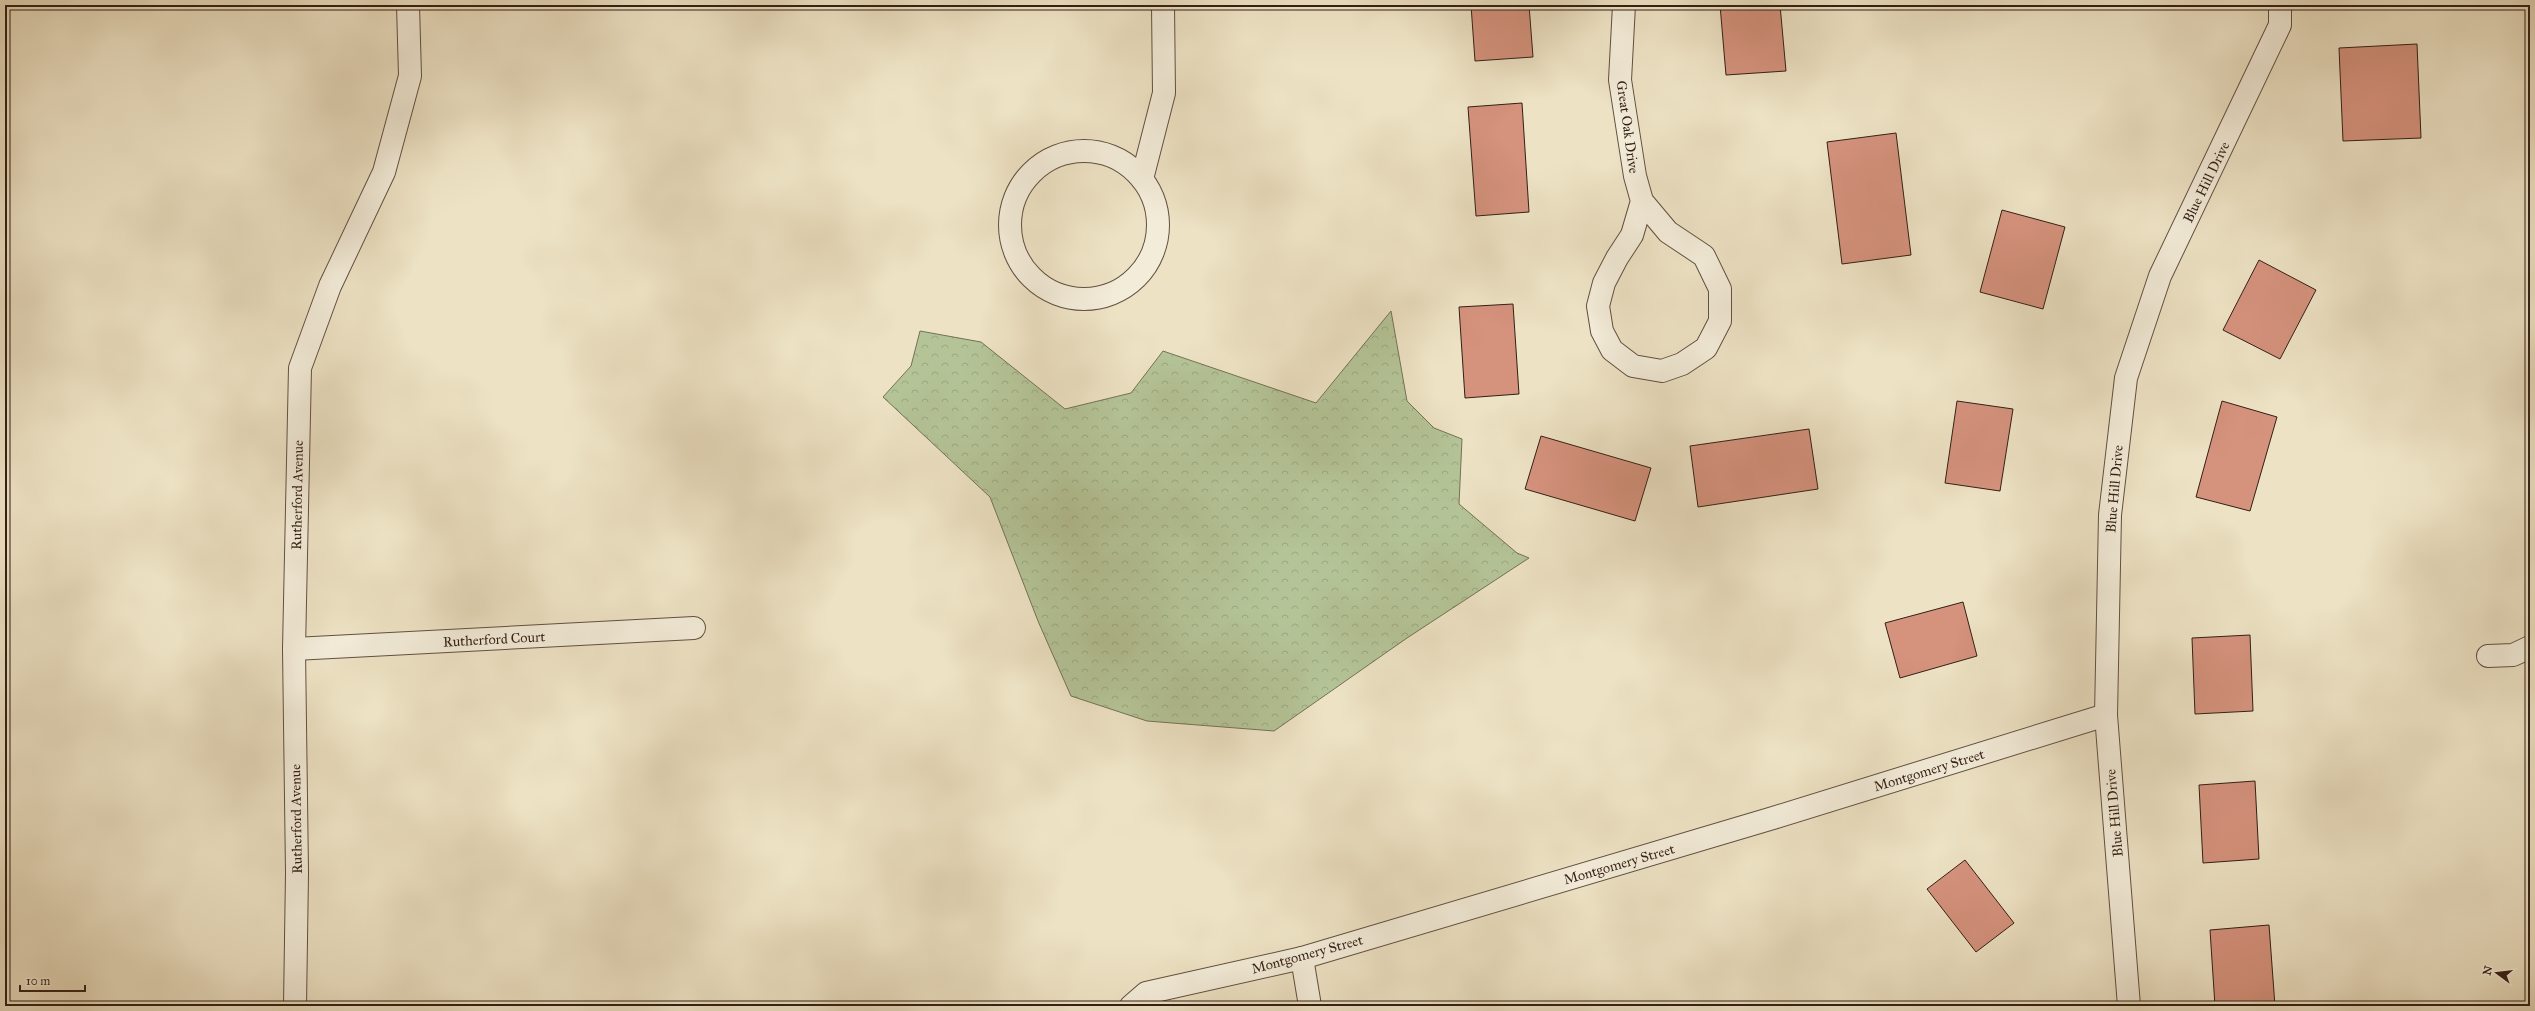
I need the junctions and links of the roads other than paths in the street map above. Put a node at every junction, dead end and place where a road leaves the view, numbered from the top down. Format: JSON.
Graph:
{"nodes":[{"id":1,"x":408,"y":5,"type":"edge"},
{"id":2,"x":1163,"y":5,"type":"edge"},
{"id":3,"x":1624,"y":5,"type":"edge"},
{"id":4,"x":2280,"y":5,"type":"edge"},
{"id":5,"x":1142,"y":179,"type":"junction"},
{"id":6,"x":1642,"y":201,"type":"junction"},
{"id":7,"x":694,"y":628,"type":"dead end"},
{"id":8,"x":2530,"y":647,"type":"edge"},
{"id":9,"x":294,"y":649,"type":"junction"},
{"id":10,"x":2488,"y":656,"type":"dead end"},
{"id":11,"x":2106,"y":715,"type":"junction"},
{"id":12,"x":1302,"y":958,"type":"junction"},
{"id":13,"x":295,"y":1006,"type":"edge"},
{"id":14,"x":1131,"y":1006,"type":"edge"},
{"id":15,"x":1310,"y":1006,"type":"edge"},
{"id":16,"x":2129,"y":1006,"type":"edge"}],
"edges":[{"from":1,"to":9,"type":"street","name":"Rutherford Avenue"},
{"from":2,"to":5,"type":"street"},
{"from":3,"to":6,"type":"street","name":"Great Oak Drive"},
{"from":4,"to":11,"type":"street","name":"Blue Hill Drive"},
{"from":5,"to":5,"type":"street"},
{"from":6,"to":6,"type":"street","name":"Great Oak Drive"},
{"from":7,"to":9,"type":"street","name":"Rutherford Court"},
{"from":8,"to":10,"type":"street"},
{"from":9,"to":13,"type":"street","name":"Rutherford Avenue"},
{"from":11,"to":12,"type":"street","name":"Montgomery Street"},
{"from":11,"to":16,"type":"street","name":"Blue Hill Drive"},
{"from":12,"to":14,"type":"street","name":"Montgomery Street"},
{"from":12,"to":15,"type":"street"}]}
